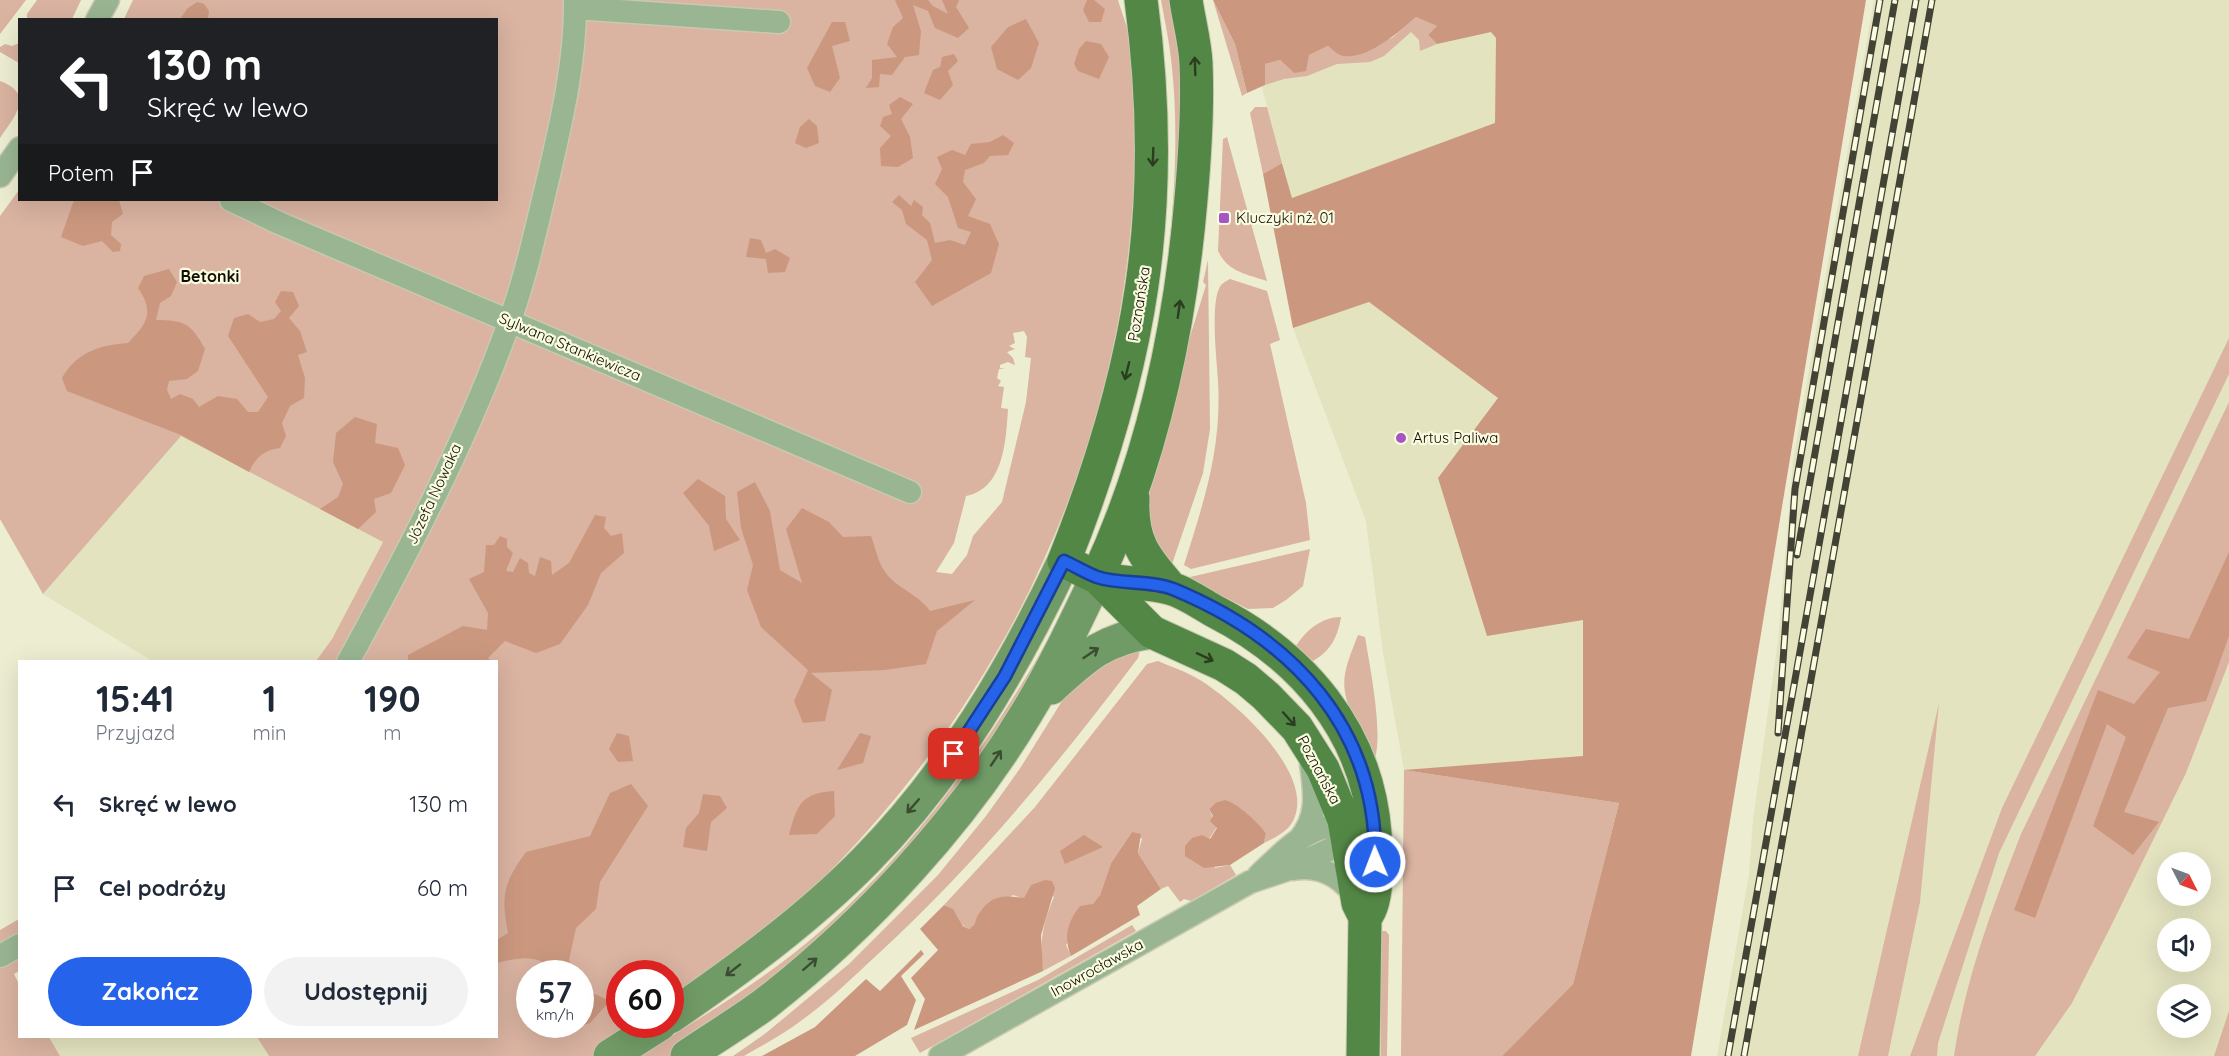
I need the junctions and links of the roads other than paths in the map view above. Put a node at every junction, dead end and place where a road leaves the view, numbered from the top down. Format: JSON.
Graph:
{"nodes":[{"id":1,"x":108,"y":0,"type":"edge"},
{"id":2,"x":1141,"y":0,"type":"edge"},
{"id":3,"x":1186,"y":0,"type":"edge"},
{"id":4,"x":575,"y":4,"type":"edge"},
{"id":5,"x":98,"y":18,"type":"edge"},
{"id":6,"x":779,"y":22,"type":"dead end"},
{"id":7,"x":18,"y":151,"type":"edge"},
{"id":8,"x":0,"y":176,"type":"edge"},
{"id":9,"x":233,"y":201,"type":"edge"},
{"id":10,"x":510,"y":321,"type":"junction"},
{"id":11,"x":1134,"y":487,"type":"junction"},
{"id":12,"x":910,"y":492,"type":"dead end"},
{"id":13,"x":1064,"y":561,"type":"junction"},
{"id":14,"x":1098,"y":577,"type":"junction"},
{"id":15,"x":1171,"y":588,"type":"junction"},
{"id":16,"x":1152,"y":632,"type":"junction"},
{"id":17,"x":349,"y":660,"type":"edge"},
{"id":18,"x":1020,"y":723,"type":"junction"},
{"id":19,"x":1309,"y":744,"type":"junction"},
{"id":20,"x":1361,"y":832,"type":"junction"},
{"id":21,"x":1294,"y":844,"type":"junction"},
{"id":22,"x":1286,"y":870,"type":"junction"},
{"id":23,"x":1254,"y":880,"type":"junction"},
{"id":24,"x":1362,"y":910,"type":"junction"},
{"id":25,"x":18,"y":946,"type":"edge"},
{"id":26,"x":0,"y":956,"type":"edge"},
{"id":27,"x":684,"y":1006,"type":"edge"},
{"id":28,"x":638,"y":1038,"type":"edge"},
{"id":29,"x":610,"y":1056,"type":"edge"},
{"id":30,"x":687,"y":1056,"type":"edge"},
{"id":31,"x":940,"y":1056,"type":"edge"},
{"id":32,"x":1363,"y":1056,"type":"edge"}],
"edges":[{"from":1,"to":5,"type":"street"},
{"from":2,"to":13,"type":"main road","name":"Poznańska","one_way":true},
{"from":11,"to":3,"type":"main road","name":"Poznańska","one_way":true},
{"from":4,"to":6,"type":"street"},
{"from":4,"to":10,"type":"street","name":"Józefa Nowaka"},
{"from":7,"to":8,"type":"street"},
{"from":9,"to":10,"type":"street","name":"Sylwana Stankiewicza"},
{"from":10,"to":12,"type":"street","name":"Sylwana Stankiewicza"},
{"from":10,"to":17,"type":"street","name":"Józefa Nowaka"},
{"from":11,"to":14,"type":"main road","name":"Poznańska"},
{"from":11,"to":15,"type":"main road","name":"Poznańska"},
{"from":13,"to":14,"type":"main road","name":"Poznańska"},
{"from":13,"to":27,"type":"main road","one_way":true},
{"from":14,"to":15,"type":"main road","name":"Poznańska"},
{"from":14,"to":16,"type":"main road","name":"Poznańska"},
{"from":14,"to":18,"type":"main road"},
{"from":15,"to":20,"type":"main road","name":"Poznańska"},
{"from":18,"to":16,"type":"main road","one_way":true},
{"from":16,"to":19,"type":"main road","name":"Poznańska","one_way":true},
{"from":30,"to":18,"type":"main road","one_way":true},
{"from":19,"to":20,"type":"main road","name":"Poznańska"},
{"from":19,"to":21,"type":"street"},
{"from":20,"to":21,"type":"street"},
{"from":20,"to":22,"type":"street"},
{"from":20,"to":24,"type":"main road","name":"Poznańska"},
{"from":21,"to":23,"type":"street"},
{"from":22,"to":23,"type":"street"},
{"from":22,"to":24,"type":"street"},
{"from":23,"to":31,"type":"street","name":"Inowrocławska"},
{"from":24,"to":32,"type":"main road","name":"Poznańska"},
{"from":25,"to":26,"type":"street"},
{"from":28,"to":29,"type":"main road"}]}
